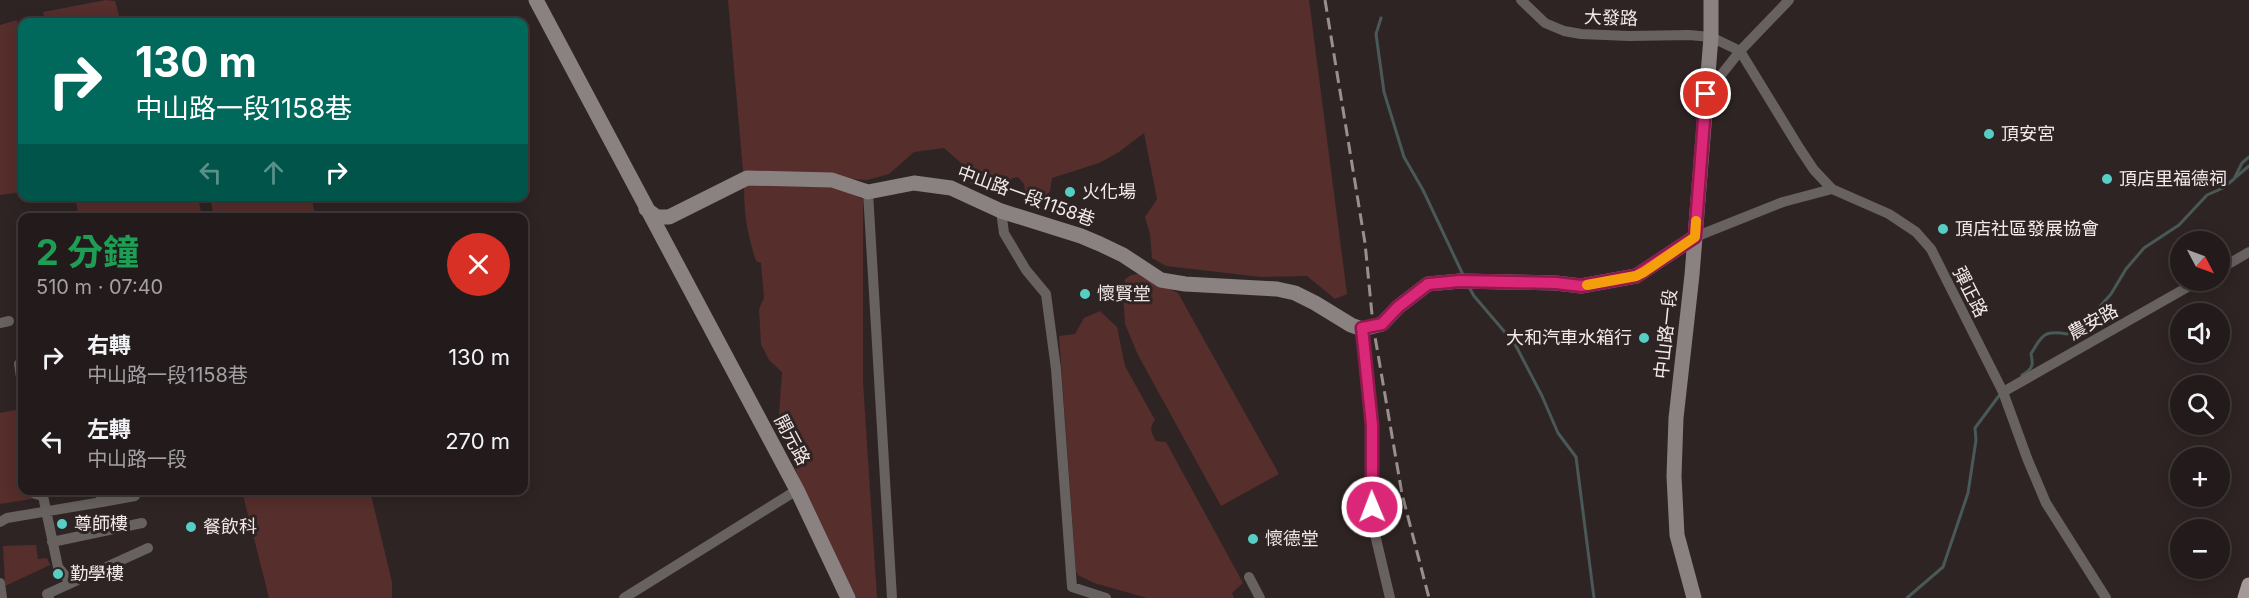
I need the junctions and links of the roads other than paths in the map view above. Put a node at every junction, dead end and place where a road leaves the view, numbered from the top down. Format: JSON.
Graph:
{"nodes":[{"id":1,"x":536,"y":0,"type":"edge"},
{"id":2,"x":1521,"y":0,"type":"edge"},
{"id":3,"x":1711,"y":0,"type":"edge"},
{"id":4,"x":1789,"y":0,"type":"edge"},
{"id":5,"x":1711,"y":37,"type":"junction"},
{"id":6,"x":1740,"y":51,"type":"junction"},
{"id":7,"x":1706,"y":94,"type":"junction"},
{"id":8,"x":1832,"y":189,"type":"junction"},
{"id":9,"x":868,"y":192,"type":"junction"},
{"id":10,"x":646,"y":209,"type":"junction"},
{"id":11,"x":1001,"y":212,"type":"junction"},
{"id":12,"x":1695,"y":237,"type":"junction"},
{"id":13,"x":2249,"y":252,"type":"edge"},
{"id":14,"x":2230,"y":263,"type":"edge"},
{"id":15,"x":2181,"y":291,"type":"edge"},
{"id":16,"x":1362,"y":328,"type":"junction"},
{"id":17,"x":2003,"y":392,"type":"junction"},
{"id":18,"x":797,"y":490,"type":"junction"},
{"id":19,"x":43,"y":495,"type":"edge"},
{"id":20,"x":101,"y":496,"type":"edge"},
{"id":21,"x":46,"y":511,"type":"junction"},
{"id":22,"x":0,"y":522,"type":"edge"},
{"id":23,"x":142,"y":523,"type":"dead end"},
{"id":24,"x":52,"y":542,"type":"junction"},
{"id":25,"x":148,"y":548,"type":"dead end"},
{"id":26,"x":1249,"y":577,"type":"dead end"},
{"id":27,"x":0,"y":583,"type":"edge"},
{"id":28,"x":71,"y":583,"type":"junction"},
{"id":29,"x":2249,"y":585,"type":"edge"},
{"id":30,"x":2,"y":598,"type":"edge"},
{"id":31,"x":49,"y":598,"type":"edge"},
{"id":32,"x":624,"y":598,"type":"edge"},
{"id":33,"x":848,"y":598,"type":"edge"},
{"id":34,"x":892,"y":598,"type":"edge"},
{"id":35,"x":1106,"y":598,"type":"edge"},
{"id":36,"x":1260,"y":598,"type":"edge"},
{"id":37,"x":1390,"y":598,"type":"edge"},
{"id":38,"x":1694,"y":598,"type":"edge"},
{"id":39,"x":2106,"y":598,"type":"edge"},
{"id":40,"x":2245,"y":598,"type":"edge"}],
"edges":[{"from":1,"to":10,"type":"street","name":"開元路"},
{"from":2,"to":5,"type":"street","name":"大發路"},
{"from":3,"to":5,"type":"street","name":"中山路一段"},
{"from":4,"to":6,"type":"street"},
{"from":5,"to":6,"type":"street"},
{"from":5,"to":7,"type":"street","name":"中山路一段"},
{"from":6,"to":7,"type":"street"},
{"from":6,"to":8,"type":"street","name":"彈正路"},
{"from":7,"to":12,"type":"street","name":"中山路一段"},
{"from":8,"to":12,"type":"street"},
{"from":8,"to":17,"type":"street","name":"彈正路"},
{"from":9,"to":10,"type":"street","name":"中山路一段1158巷"},
{"from":9,"to":11,"type":"street","name":"中山路一段1158巷"},
{"from":9,"to":34,"type":"street"},
{"from":10,"to":18,"type":"street","name":"開元路"},
{"from":11,"to":16,"type":"street","name":"中山路一段1158巷"},
{"from":11,"to":35,"type":"street"},
{"from":12,"to":16,"type":"street"},
{"from":12,"to":38,"type":"street","name":"中山路一段"},
{"from":13,"to":14,"type":"street"},
{"from":15,"to":17,"type":"street","name":"農安路"},
{"from":16,"to":37,"type":"street"},
{"from":17,"to":39,"type":"street","name":"彈正路"},
{"from":18,"to":32,"type":"street"},
{"from":18,"to":33,"type":"street","name":"開元路"},
{"from":19,"to":21,"type":"street"},
{"from":20,"to":21,"type":"street"},
{"from":21,"to":22,"type":"street"},
{"from":21,"to":24,"type":"street"},
{"from":23,"to":24,"type":"street"},
{"from":24,"to":28,"type":"street"},
{"from":25,"to":28,"type":"street"},
{"from":26,"to":36,"type":"street"},
{"from":27,"to":30,"type":"street"},
{"from":28,"to":31,"type":"street"},
{"from":29,"to":40,"type":"main road"}]}
